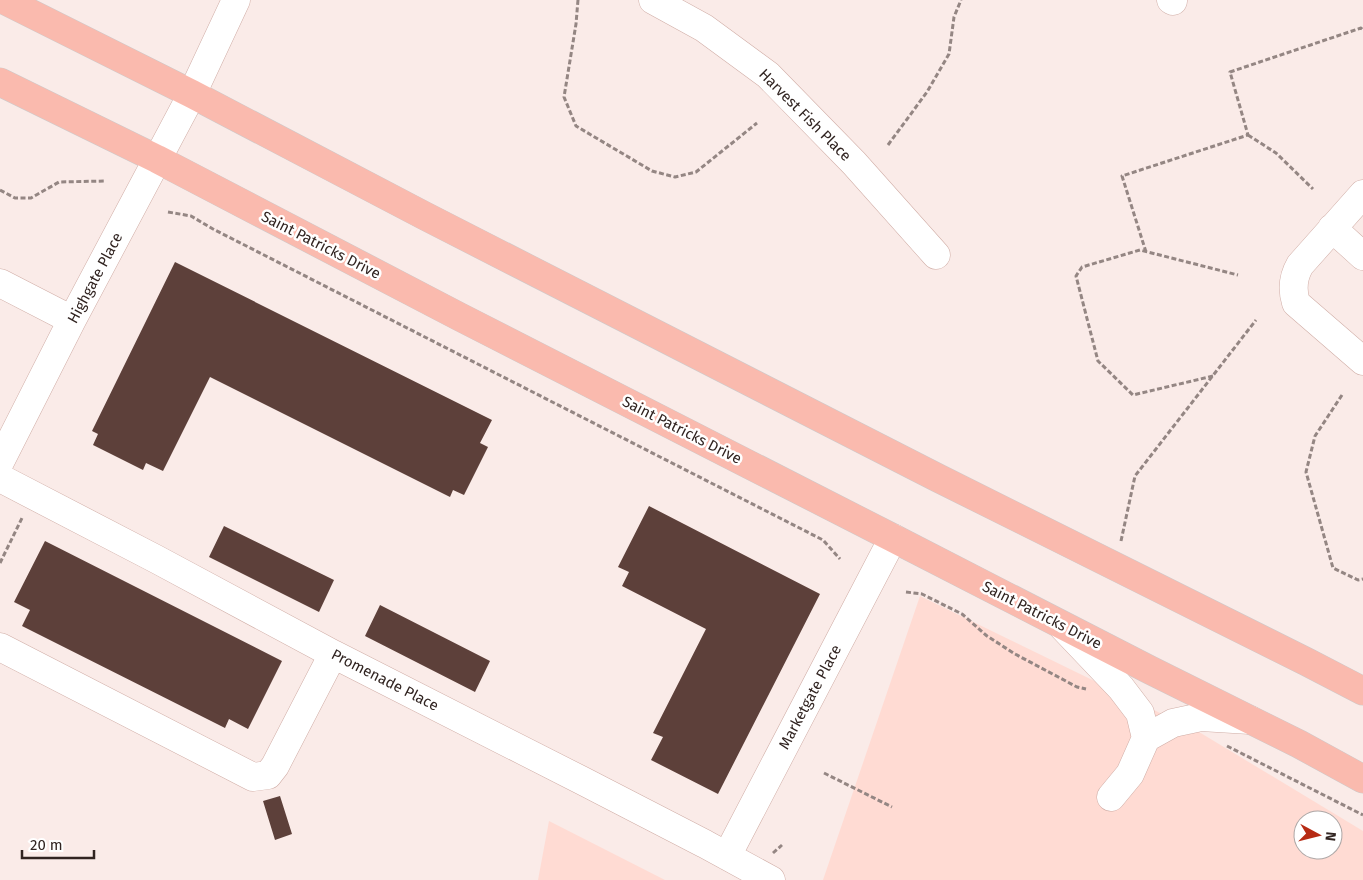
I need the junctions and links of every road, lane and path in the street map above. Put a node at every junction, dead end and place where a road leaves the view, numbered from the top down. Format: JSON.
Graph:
{"nodes":[{"id":1,"x":4,"y":0,"type":"edge"},
{"id":2,"x":236,"y":0,"type":"edge"},
{"id":3,"x":578,"y":0,"type":"edge"},
{"id":4,"x":653,"y":0,"type":"edge"},
{"id":5,"x":961,"y":0,"type":"edge"},
{"id":6,"x":1363,"y":30,"type":"edge"},
{"id":7,"x":0,"y":82,"type":"edge"},
{"id":8,"x":192,"y":94,"type":"junction"},
{"id":9,"x":757,"y":123,"type":"dead end"},
{"id":10,"x":1248,"y":135,"type":"junction"},
{"id":11,"x":888,"y":145,"type":"dead end"},
{"id":12,"x":156,"y":159,"type":"junction"},
{"id":13,"x":105,"y":181,"type":"dead end"},
{"id":14,"x":1313,"y":189,"type":"dead end"},
{"id":15,"x":0,"y":190,"type":"edge"},
{"id":16,"x":1363,"y":194,"type":"edge"},
{"id":17,"x":168,"y":212,"type":"dead end"},
{"id":18,"x":1332,"y":228,"type":"junction"},
{"id":19,"x":1146,"y":252,"type":"junction"},
{"id":20,"x":936,"y":255,"type":"dead end"},
{"id":21,"x":1363,"y":256,"type":"edge"},
{"id":22,"x":1238,"y":275,"type":"dead end"},
{"id":23,"x":0,"y":283,"type":"edge"},
{"id":24,"x":72,"y":320,"type":"junction"},
{"id":25,"x":1256,"y":320,"type":"dead end"},
{"id":26,"x":1363,"y":361,"type":"edge"},
{"id":27,"x":1213,"y":376,"type":"junction"},
{"id":28,"x":1342,"y":395,"type":"dead end"},
{"id":29,"x":0,"y":462,"type":"edge"},
{"id":30,"x":0,"y":478,"type":"edge"},
{"id":31,"x":22,"y":517,"type":"dead end"},
{"id":32,"x":893,"y":538,"type":"junction"},
{"id":33,"x":1120,"y":544,"type":"dead end"},
{"id":34,"x":840,"y":560,"type":"dead end"},
{"id":35,"x":0,"y":564,"type":"edge"},
{"id":36,"x":1363,"y":579,"type":"edge"},
{"id":37,"x":906,"y":592,"type":"dead end"},
{"id":38,"x":1061,"y":624,"type":"junction"},
{"id":39,"x":0,"y":647,"type":"edge"},
{"id":40,"x":333,"y":654,"type":"junction"},
{"id":41,"x":1092,"y":689,"type":"dead end"},
{"id":42,"x":1363,"y":691,"type":"edge"},
{"id":43,"x":1250,"y":720,"type":"junction"},
{"id":44,"x":1146,"y":738,"type":"junction"},
{"id":45,"x":1220,"y":744,"type":"dead end"},
{"id":46,"x":824,"y":773,"type":"dead end"},
{"id":47,"x":1363,"y":779,"type":"edge"},
{"id":48,"x":1111,"y":797,"type":"dead end"},
{"id":49,"x":892,"y":807,"type":"dead end"},
{"id":50,"x":1363,"y":815,"type":"edge"},
{"id":51,"x":727,"y":856,"type":"junction"},
{"id":52,"x":771,"y":880,"type":"edge"}],
"edges":[{"from":1,"to":8,"type":"main road"},
{"from":2,"to":8,"type":"street","name":"Highgate Place"},
{"from":3,"to":9,"type":"path"},
{"from":4,"to":20,"type":"street","name":"Harvest Fish Place"},
{"from":5,"to":11,"type":"path"},
{"from":6,"to":10,"type":"path"},
{"from":7,"to":12,"type":"main road","name":"Saint Patricks Drive"},
{"from":8,"to":12,"type":"street","name":"Highgate Place"},
{"from":8,"to":42,"type":"main road"},
{"from":10,"to":14,"type":"path"},
{"from":10,"to":19,"type":"path"},
{"from":12,"to":24,"type":"street","name":"Highgate Place"},
{"from":12,"to":32,"type":"main road","name":"Saint Patricks Drive"},
{"from":13,"to":15,"type":"path"},
{"from":16,"to":18,"type":"street"},
{"from":17,"to":34,"type":"path"},
{"from":18,"to":21,"type":"street"},
{"from":18,"to":26,"type":"street"},
{"from":19,"to":22,"type":"path"},
{"from":19,"to":27,"type":"path"},
{"from":23,"to":24,"type":"street"},
{"from":24,"to":29,"type":"street","name":"Highgate Place"},
{"from":25,"to":27,"type":"path"},
{"from":27,"to":33,"type":"path"},
{"from":28,"to":36,"type":"path"},
{"from":30,"to":40,"type":"street","name":"Promenade Place"},
{"from":31,"to":35,"type":"path"},
{"from":32,"to":38,"type":"main road","name":"Saint Patricks Drive"},
{"from":32,"to":51,"type":"street","name":"Marketgate Place"},
{"from":37,"to":41,"type":"path"},
{"from":38,"to":43,"type":"main road","name":"Saint Patricks Drive"},
{"from":38,"to":44,"type":"street"},
{"from":39,"to":40,"type":"street"},
{"from":40,"to":51,"type":"street","name":"Promenade Place"},
{"from":43,"to":44,"type":"street"},
{"from":43,"to":47,"type":"main road","name":"Saint Patricks Drive"},
{"from":44,"to":48,"type":"street"},
{"from":45,"to":50,"type":"path"},
{"from":46,"to":49,"type":"path"},
{"from":51,"to":52,"type":"street","name":"Promenade Place"}]}
